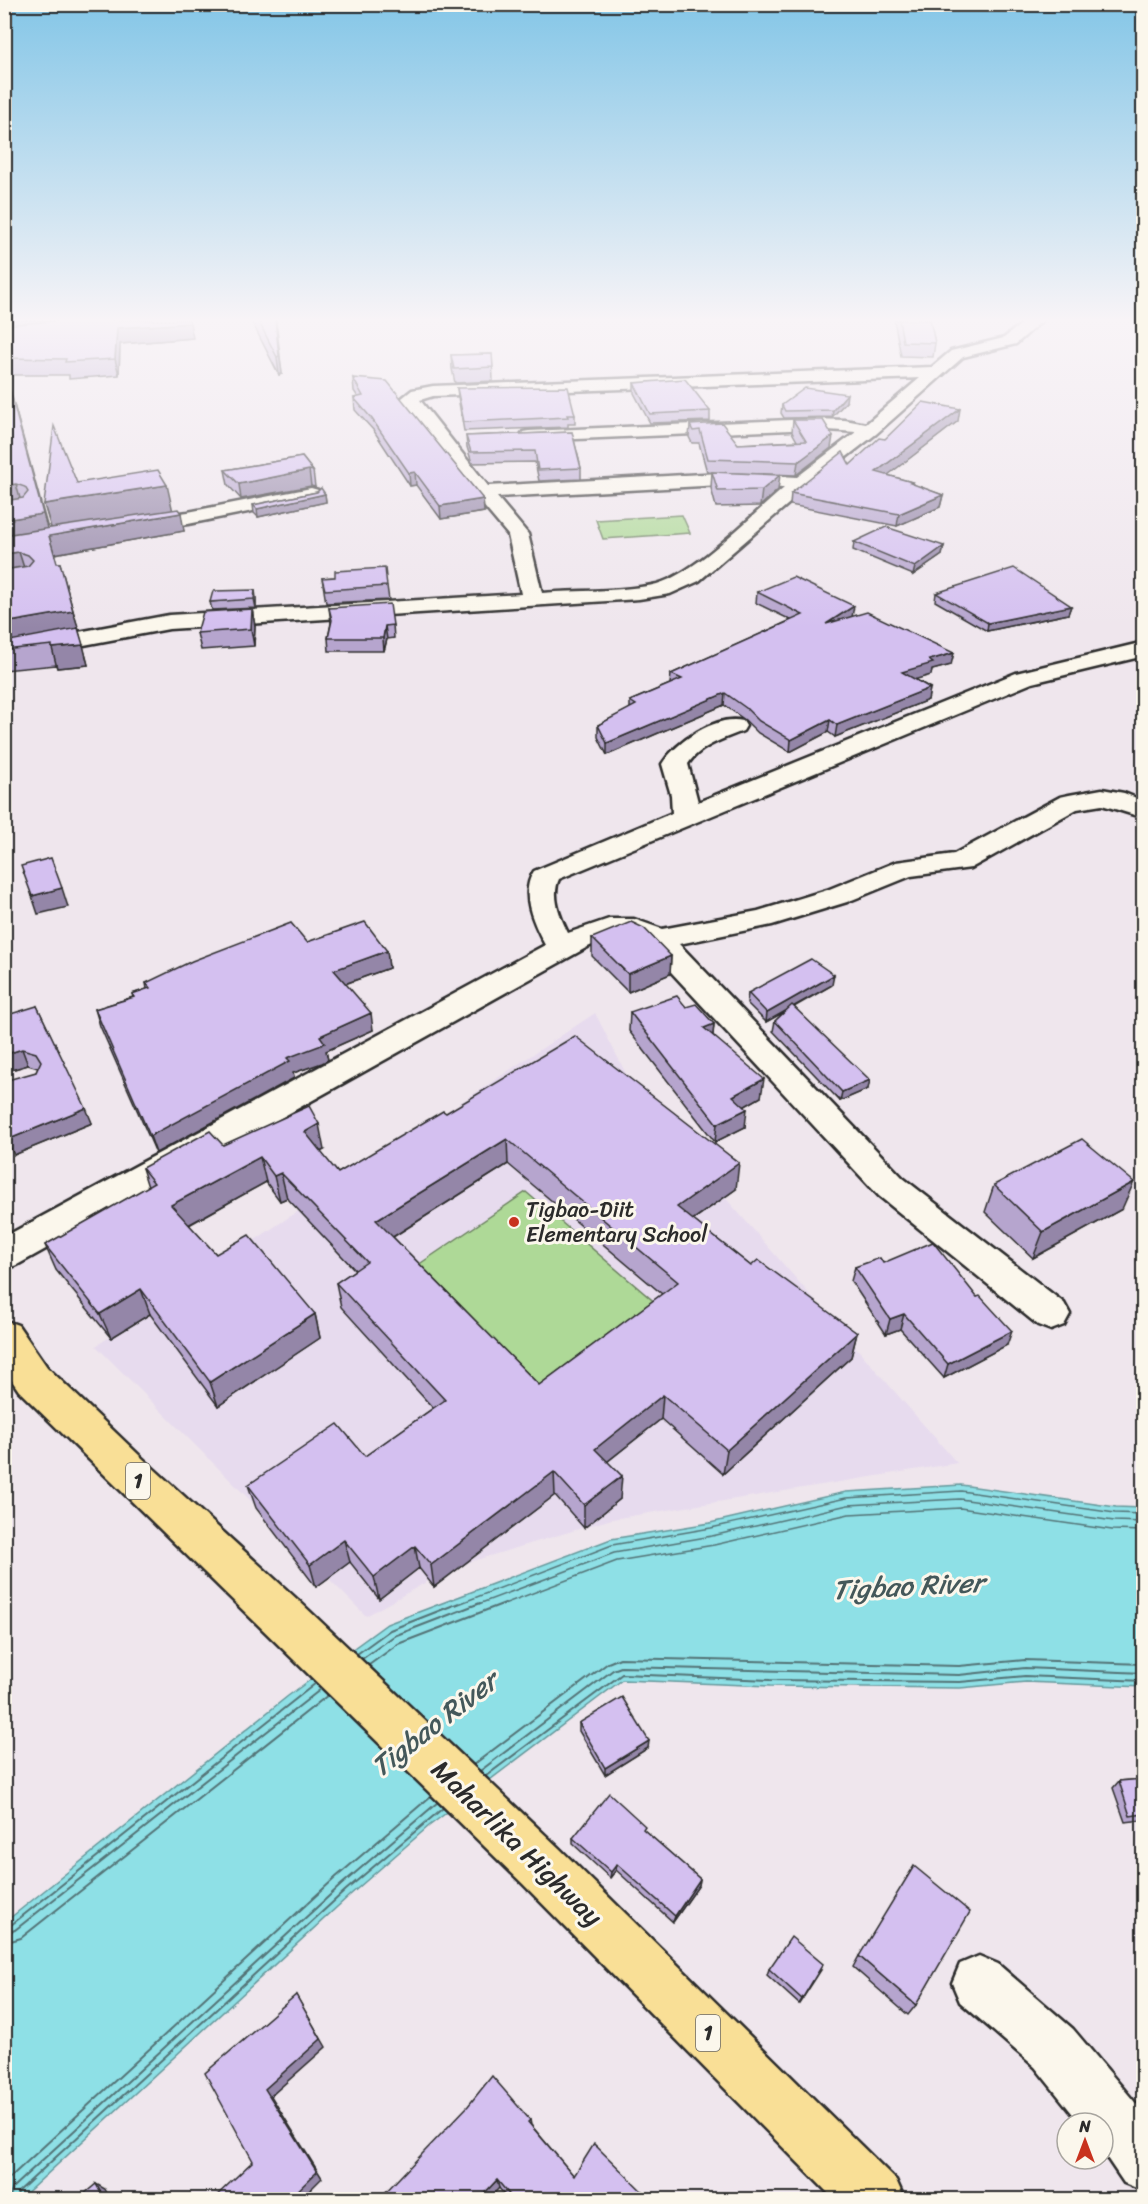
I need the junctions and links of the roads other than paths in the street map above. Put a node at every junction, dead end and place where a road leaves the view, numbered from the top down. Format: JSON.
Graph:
{"nodes":[{"id":1,"x":427,"y":423,"type":"edge"},
{"id":2,"x":878,"y":423,"type":"edge"},
{"id":3,"x":870,"y":430,"type":"junction"},
{"id":4,"x":507,"y":437,"type":"edge"},
{"id":5,"x":462,"y":439,"type":"dead end"},
{"id":6,"x":440,"y":440,"type":"junction"},
{"id":7,"x":801,"y":483,"type":"junction"},
{"id":8,"x":484,"y":492,"type":"junction"},
{"id":9,"x":311,"y":494,"type":"edge"},
{"id":10,"x":116,"y":528,"type":"edge"},
{"id":11,"x":384,"y":588,"type":"edge"},
{"id":12,"x":533,"y":599,"type":"junction"},
{"id":13,"x":404,"y":607,"type":"junction"},
{"id":14,"x":1143,"y":649,"type":"edge"},
{"id":15,"x":4,"y":653,"type":"edge"},
{"id":16,"x":734,"y":726,"type":"dead end"},
{"id":17,"x":1143,"y":810,"type":"edge"},
{"id":18,"x":687,"y":817,"type":"junction"},
{"id":19,"x":657,"y":939,"type":"junction"},
{"id":20,"x":562,"y":948,"type":"junction"},
{"id":21,"x":4,"y":1255,"type":"edge"},
{"id":22,"x":1051,"y":1314,"type":"dead end"},
{"id":23,"x":4,"y":1336,"type":"edge"},
{"id":24,"x":980,"y":1983,"type":"dead end"},
{"id":25,"x":1143,"y":2163,"type":"edge"},
{"id":26,"x":876,"y":2199,"type":"edge"}],
"edges":[{"from":1,"to":6,"type":"street"},
{"from":2,"to":3,"type":"street"},
{"from":3,"to":4,"type":"street"},
{"from":3,"to":7,"type":"street"},
{"from":5,"to":6,"type":"street"},
{"from":6,"to":8,"type":"street"},
{"from":7,"to":8,"type":"street"},
{"from":7,"to":12,"type":"street"},
{"from":8,"to":12,"type":"street"},
{"from":9,"to":10,"type":"street"},
{"from":11,"to":13,"type":"street"},
{"from":12,"to":13,"type":"street"},
{"from":13,"to":15,"type":"street"},
{"from":14,"to":18,"type":"street"},
{"from":16,"to":18,"type":"street"},
{"from":17,"to":19,"type":"street"},
{"from":18,"to":20,"type":"street"},
{"from":19,"to":20,"type":"street"},
{"from":19,"to":22,"type":"street"},
{"from":20,"to":21,"type":"street"},
{"from":23,"to":26,"type":"highway","name":"Maharlika Highway","number":"1"},
{"from":24,"to":25,"type":"street"}]}
